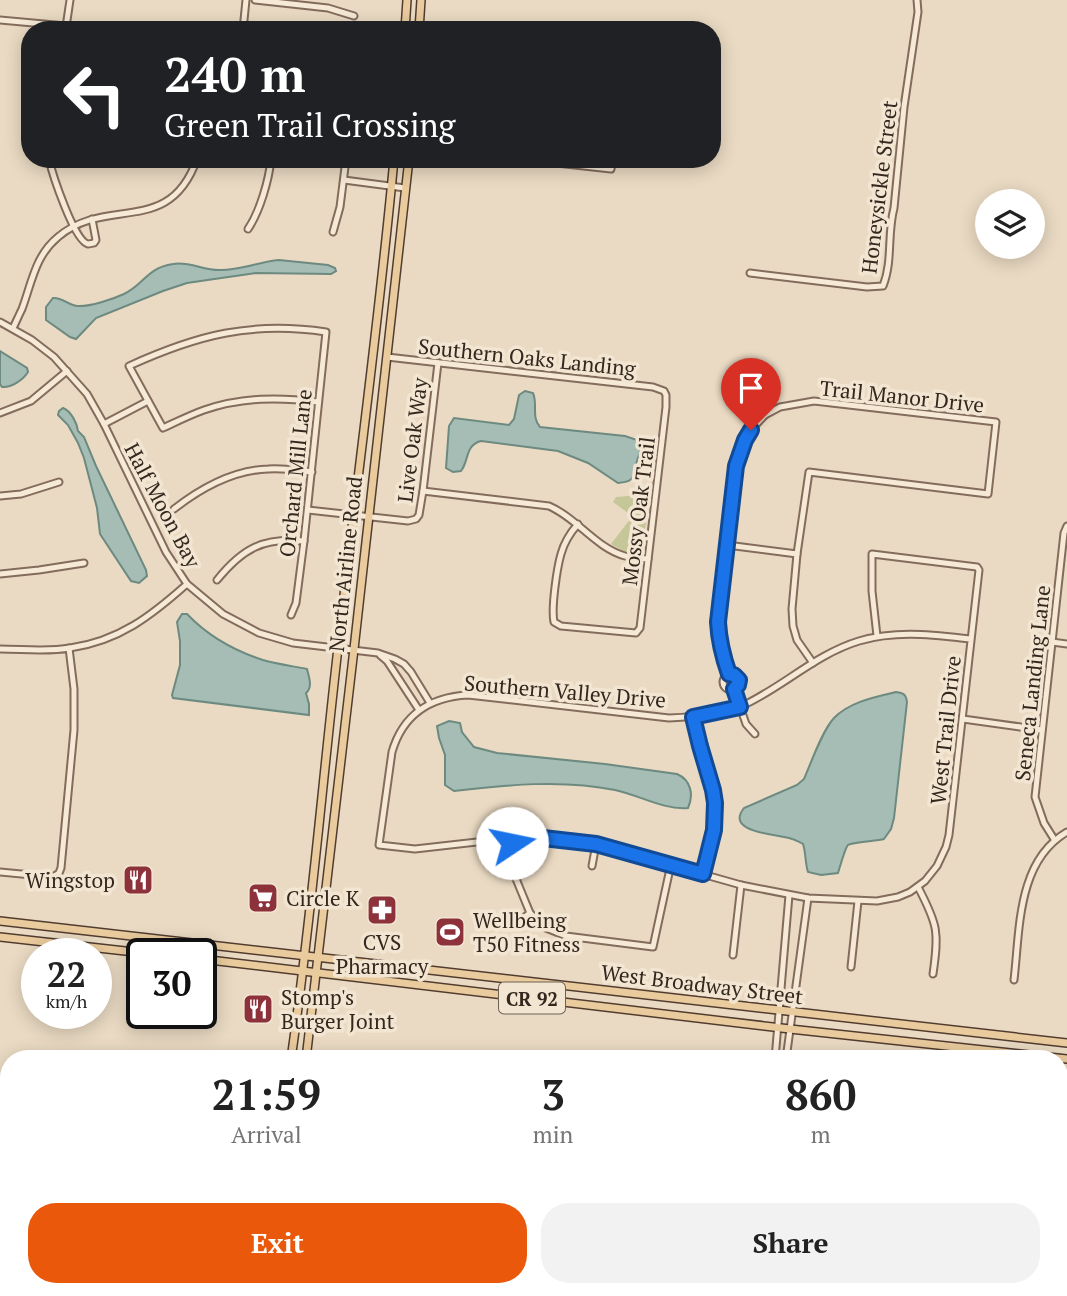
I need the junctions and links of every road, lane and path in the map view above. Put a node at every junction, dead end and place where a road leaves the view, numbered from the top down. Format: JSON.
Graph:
{"nodes":[{"id":1,"x":70,"y":0,"type":"edge"},
{"id":2,"x":246,"y":0,"type":"edge"},
{"id":3,"x":255,"y":0,"type":"edge"},
{"id":4,"x":407,"y":0,"type":"edge"},
{"id":5,"x":421,"y":0,"type":"edge"},
{"id":6,"x":917,"y":0,"type":"edge"},
{"id":7,"x":355,"y":16,"type":"dead end"},
{"id":8,"x":0,"y":20,"type":"edge"},
{"id":9,"x":67,"y":21,"type":"edge"},
{"id":10,"x":244,"y":21,"type":"edge"},
{"id":11,"x":405,"y":21,"type":"edge"},
{"id":12,"x":420,"y":21,"type":"edge"},
{"id":13,"x":21,"y":23,"type":"edge"},
{"id":14,"x":52,"y":168,"type":"edge"},
{"id":15,"x":194,"y":168,"type":"edge"},
{"id":16,"x":270,"y":168,"type":"edge"},
{"id":17,"x":345,"y":168,"type":"edge"},
{"id":18,"x":393,"y":168,"type":"edge"},
{"id":19,"x":408,"y":168,"type":"edge"},
{"id":20,"x":344,"y":180,"type":"junction"},
{"id":21,"x":391,"y":186,"type":"junction"},
{"id":22,"x":405,"y":188,"type":"junction"},
{"id":23,"x":92,"y":219,"type":"junction"},
{"id":24,"x":74,"y":226,"type":"junction"},
{"id":25,"x":248,"y":229,"type":"dead end"},
{"id":26,"x":333,"y":232,"type":"dead end"},
{"id":27,"x":750,"y":273,"type":"dead end"},
{"id":28,"x":0,"y":322,"type":"edge"},
{"id":29,"x":12,"y":328,"type":"junction"},
{"id":30,"x":387,"y":357,"type":"junction"},
{"id":31,"x":438,"y":363,"type":"junction"},
{"id":32,"x":67,"y":371,"type":"junction"},
{"id":33,"x":664,"y":391,"type":"joint"},
{"id":34,"x":752,"y":397,"type":"dead end"},
{"id":35,"x":148,"y":401,"type":"junction"},
{"id":36,"x":318,"y":402,"type":"junction"},
{"id":37,"x":0,"y":413,"type":"edge"},
{"id":38,"x":765,"y":415,"type":"junction"},
{"id":39,"x":104,"y":424,"type":"junction"},
{"id":40,"x":312,"y":472,"type":"junction"},
{"id":41,"x":59,"y":482,"type":"dead end"},
{"id":42,"x":423,"y":491,"type":"junction"},
{"id":43,"x":0,"y":496,"type":"edge"},
{"id":44,"x":174,"y":509,"type":"dead end"},
{"id":45,"x":308,"y":510,"type":"junction"},
{"id":46,"x":353,"y":515,"type":"junction"},
{"id":47,"x":368,"y":516,"type":"junction"},
{"id":48,"x":578,"y":524,"type":"junction"},
{"id":49,"x":1067,"y":526,"type":"edge"},
{"id":50,"x":304,"y":541,"type":"junction"},
{"id":51,"x":727,"y":545,"type":"junction"},
{"id":52,"x":797,"y":554,"type":"junction"},
{"id":53,"x":648,"y":559,"type":"junction"},
{"id":54,"x":84,"y":563,"type":"dead end"},
{"id":55,"x":1064,"y":567,"type":"edge"},
{"id":56,"x":0,"y":574,"type":"edge"},
{"id":57,"x":218,"y":580,"type":"dead end"},
{"id":58,"x":187,"y":584,"type":"junction"},
{"id":59,"x":291,"y":615,"type":"dead end"},
{"id":60,"x":877,"y":636,"type":"junction"},
{"id":61,"x":971,"y":639,"type":"junction"},
{"id":62,"x":1052,"y":642,"type":"junction"},
{"id":63,"x":1067,"y":644,"type":"edge"},
{"id":64,"x":69,"y":648,"type":"junction"},
{"id":65,"x":338,"y":648,"type":"junction"},
{"id":66,"x":0,"y":649,"type":"edge"},
{"id":67,"x":354,"y":649,"type":"junction"},
{"id":68,"x":378,"y":653,"type":"junction"},
{"id":69,"x":813,"y":663,"type":"junction"},
{"id":70,"x":729,"y":674,"type":"junction"},
{"id":71,"x":734,"y":689,"type":"junction"},
{"id":72,"x":430,"y":703,"type":"junction"},
{"id":73,"x":740,"y":707,"type":"junction"},
{"id":74,"x":419,"y":710,"type":"junction"},
{"id":75,"x":693,"y":717,"type":"junction"},
{"id":76,"x":962,"y":719,"type":"junction"},
{"id":77,"x":1042,"y":730,"type":"junction"},
{"id":78,"x":755,"y":734,"type":"dead end"},
{"id":79,"x":324,"y":773,"type":"junction"},
{"id":80,"x":339,"y":775,"type":"junction"},
{"id":81,"x":1067,"y":832,"type":"edge"},
{"id":82,"x":512,"y":838,"type":"junction"},
{"id":83,"x":1054,"y":839,"type":"junction"},
{"id":84,"x":596,"y":844,"type":"junction"},
{"id":85,"x":671,"y":864,"type":"junction"},
{"id":86,"x":592,"y":866,"type":"dead end"},
{"id":87,"x":0,"y":872,"type":"edge"},
{"id":88,"x":703,"y":874,"type":"junction"},
{"id":89,"x":741,"y":885,"type":"junction"},
{"id":90,"x":918,"y":887,"type":"junction"},
{"id":91,"x":789,"y":895,"type":"junction"},
{"id":92,"x":808,"y":898,"type":"junction"},
{"id":93,"x":858,"y":901,"type":"junction"},
{"id":94,"x":530,"y":913,"type":"junction"},
{"id":95,"x":0,"y":921,"type":"edge"},
{"id":96,"x":514,"y":925,"type":"dead end"},
{"id":97,"x":0,"y":937,"type":"edge"},
{"id":98,"x":126,"y":951,"type":"edge"},
{"id":99,"x":733,"y":955,"type":"dead end"},
{"id":100,"x":304,"y":956,"type":"junction"},
{"id":101,"x":317,"y":957,"type":"junction"},
{"id":102,"x":217,"y":961,"type":"edge"},
{"id":103,"x":851,"y":967,"type":"dead end"},
{"id":104,"x":419,"y":969,"type":"junction"},
{"id":105,"x":303,"y":971,"type":"junction"},
{"id":106,"x":315,"y":972,"type":"junction"},
{"id":107,"x":933,"y":974,"type":"dead end"},
{"id":108,"x":375,"y":979,"type":"junction"},
{"id":109,"x":1014,"y":980,"type":"dead end"},
{"id":110,"x":780,"y":1011,"type":"junction"},
{"id":111,"x":792,"y":1012,"type":"junction"},
{"id":112,"x":779,"y":1027,"type":"junction"},
{"id":113,"x":790,"y":1028,"type":"junction"},
{"id":114,"x":1067,"y":1043,"type":"edge"},
{"id":115,"x":292,"y":1050,"type":"edge"},
{"id":116,"x":307,"y":1050,"type":"edge"},
{"id":117,"x":776,"y":1050,"type":"edge"},
{"id":118,"x":787,"y":1050,"type":"edge"},
{"id":119,"x":984,"y":1050,"type":"edge"}],
"edges":[{"from":1,"to":9,"type":"street"},
{"from":2,"to":10,"type":"street"},
{"from":3,"to":7,"type":"street"},
{"from":4,"to":11,"type":"main road"},
{"from":5,"to":12,"type":"main road"},
{"from":6,"to":27,"type":"street","name":"Honeysickle Street"},
{"from":8,"to":13,"type":"street"},
{"from":14,"to":24,"type":"street"},
{"from":15,"to":23,"type":"street"},
{"from":16,"to":25,"type":"street"},
{"from":17,"to":20,"type":"street"},
{"from":18,"to":21,"type":"main road","name":"North Airline Road"},
{"from":19,"to":22,"type":"main road","name":"North Airline Road"},
{"from":20,"to":21,"type":"street"},
{"from":20,"to":26,"type":"street"},
{"from":21,"to":22,"type":"street"},
{"from":21,"to":46,"type":"main road","name":"North Airline Road"},
{"from":22,"to":30,"type":"main road","name":"North Airline Road"},
{"from":23,"to":24,"type":"street"},
{"from":23,"to":24,"type":"street"},
{"from":24,"to":29,"type":"street"},
{"from":28,"to":29,"type":"street","name":"Half Moon Bay"},
{"from":29,"to":32,"type":"street","name":"Half Moon Bay"},
{"from":30,"to":31,"type":"street","name":"Southern Oaks Landing"},
{"from":30,"to":47,"type":"main road","name":"North Airline Road"},
{"from":31,"to":33,"type":"street","name":"Southern Oaks Landing"},
{"from":31,"to":42,"type":"street","name":"Live Oak Way"},
{"from":32,"to":37,"type":"street"},
{"from":32,"to":39,"type":"street","name":"Half Moon Bay"},
{"from":33,"to":53,"type":"street","name":"Mossy Oak Trail"},
{"from":34,"to":38,"type":"street"},
{"from":35,"to":36,"type":"street"},
{"from":35,"to":36,"type":"street","name":"Orchard Mill Lane"},
{"from":35,"to":39,"type":"street"},
{"from":36,"to":40,"type":"street","name":"Orchard Mill Lane"},
{"from":38,"to":51,"type":"street"},
{"from":38,"to":52,"type":"street","name":"Trail Manor Drive"},
{"from":39,"to":58,"type":"street","name":"Half Moon Bay"},
{"from":40,"to":44,"type":"street"},
{"from":40,"to":45,"type":"street","name":"Orchard Mill Lane"},
{"from":41,"to":43,"type":"street"},
{"from":42,"to":47,"type":"street","name":"Live Oak Way"},
{"from":42,"to":48,"type":"street"},
{"from":45,"to":46,"type":"street"},
{"from":45,"to":50,"type":"street","name":"Orchard Mill Lane"},
{"from":46,"to":47,"type":"street"},
{"from":46,"to":65,"type":"main road","name":"North Airline Road"},
{"from":47,"to":67,"type":"main road","name":"North Airline Road"},
{"from":48,"to":53,"type":"street"},
{"from":48,"to":53,"type":"street","name":"Mossy Oak Trail"},
{"from":49,"to":55,"type":"street","name":"Seneca Landing Lane"},
{"from":50,"to":57,"type":"street"},
{"from":50,"to":59,"type":"street","name":"Orchard Mill Lane"},
{"from":51,"to":52,"type":"street"},
{"from":51,"to":70,"type":"street"},
{"from":52,"to":69,"type":"street"},
{"from":54,"to":56,"type":"street"},
{"from":55,"to":62,"type":"street","name":"Seneca Landing Lane"},
{"from":58,"to":64,"type":"street"},
{"from":58,"to":65,"type":"street","name":"Half Moon Bay"},
{"from":60,"to":61,"type":"street","name":"Southern Valley Drive"},
{"from":60,"to":61,"type":"street","name":"West Trail Drive"},
{"from":60,"to":69,"type":"street","name":"Southern Valley Drive"},
{"from":61,"to":76,"type":"street","name":"West Trail Drive"},
{"from":62,"to":63,"type":"street"},
{"from":62,"to":77,"type":"street","name":"Seneca Landing Lane"},
{"from":64,"to":66,"type":"street"},
{"from":64,"to":87,"type":"street"},
{"from":65,"to":67,"type":"street","name":"Half Moon Bay"},
{"from":65,"to":79,"type":"main road","name":"North Airline Road"},
{"from":67,"to":68,"type":"street","name":"Half Moon Bay"},
{"from":67,"to":80,"type":"main road","name":"North Airline Road"},
{"from":68,"to":72,"type":"street","name":"Half Moon Bay"},
{"from":68,"to":74,"type":"street"},
{"from":69,"to":73,"type":"street","name":"Southern Valley Drive"},
{"from":70,"to":71,"type":"street"},
{"from":70,"to":71,"type":"street"},
{"from":71,"to":73,"type":"street"},
{"from":72,"to":74,"type":"street","name":"Southern Valley Drive"},
{"from":72,"to":75,"type":"street","name":"Southern Valley Drive"},
{"from":73,"to":75,"type":"street","name":"Southern Valley Drive"},
{"from":73,"to":78,"type":"street"},
{"from":74,"to":82,"type":"street","name":"Southern Valley Drive"},
{"from":75,"to":88,"type":"street"},
{"from":76,"to":77,"type":"street"},
{"from":76,"to":90,"type":"street","name":"West Trail Drive"},
{"from":77,"to":83,"type":"street","name":"Seneca Landing Lane"},
{"from":79,"to":80,"type":"main road"},
{"from":79,"to":100,"type":"main road","name":"North Airline Road"},
{"from":80,"to":101,"type":"main road","name":"North Airline Road"},
{"from":81,"to":83,"type":"street"},
{"from":82,"to":84,"type":"street"},
{"from":82,"to":94,"type":"street"},
{"from":83,"to":109,"type":"street"},
{"from":84,"to":85,"type":"street"},
{"from":84,"to":86,"type":"street"},
{"from":85,"to":88,"type":"street"},
{"from":85,"to":94,"type":"street"},
{"from":88,"to":89,"type":"street"},
{"from":89,"to":91,"type":"street"},
{"from":89,"to":99,"type":"street"},
{"from":90,"to":93,"type":"street"},
{"from":90,"to":107,"type":"street"},
{"from":91,"to":92,"type":"street"},
{"from":91,"to":110,"type":"street"},
{"from":92,"to":93,"type":"street"},
{"from":92,"to":111,"type":"street"},
{"from":93,"to":103,"type":"street"},
{"from":94,"to":96,"type":"street"},
{"from":95,"to":100,"type":"main road","name":"West Broadway Street","number":"CR 92"},
{"from":97,"to":98,"type":"main road"},
{"from":100,"to":101,"type":"main road","name":"West Broadway Street","number":"CR 92"},
{"from":100,"to":105,"type":"main road","name":"North Airline Road"},
{"from":101,"to":104,"type":"main road","name":"West Broadway Street","number":"CR 92"},
{"from":101,"to":106,"type":"main road","name":"North Airline Road"},
{"from":102,"to":105,"type":"main road","name":"West Broadway Street","number":"CR 92"},
{"from":104,"to":108,"type":"main road"},
{"from":104,"to":110,"type":"main road","name":"West Broadway Street","number":"CR 92"},
{"from":105,"to":106,"type":"main road","name":"West Broadway Street","number":"CR 92"},
{"from":105,"to":115,"type":"main road","name":"North Airline Road"},
{"from":106,"to":108,"type":"main road","name":"West Broadway Street","number":"CR 92"},
{"from":106,"to":116,"type":"main road","name":"North Airline Road"},
{"from":108,"to":112,"type":"main road","name":"West Broadway Street","number":"CR 92"},
{"from":110,"to":111,"type":"main road","name":"West Broadway Street","number":"CR 92"},
{"from":110,"to":112,"type":"street"},
{"from":111,"to":113,"type":"street"},
{"from":111,"to":114,"type":"main road","name":"West Broadway Street","number":"CR 92"},
{"from":112,"to":113,"type":"main road","name":"West Broadway Street","number":"CR 92"},
{"from":112,"to":117,"type":"street"},
{"from":113,"to":118,"type":"street"},
{"from":113,"to":119,"type":"main road","name":"West Broadway Street","number":"CR 92"}]}
